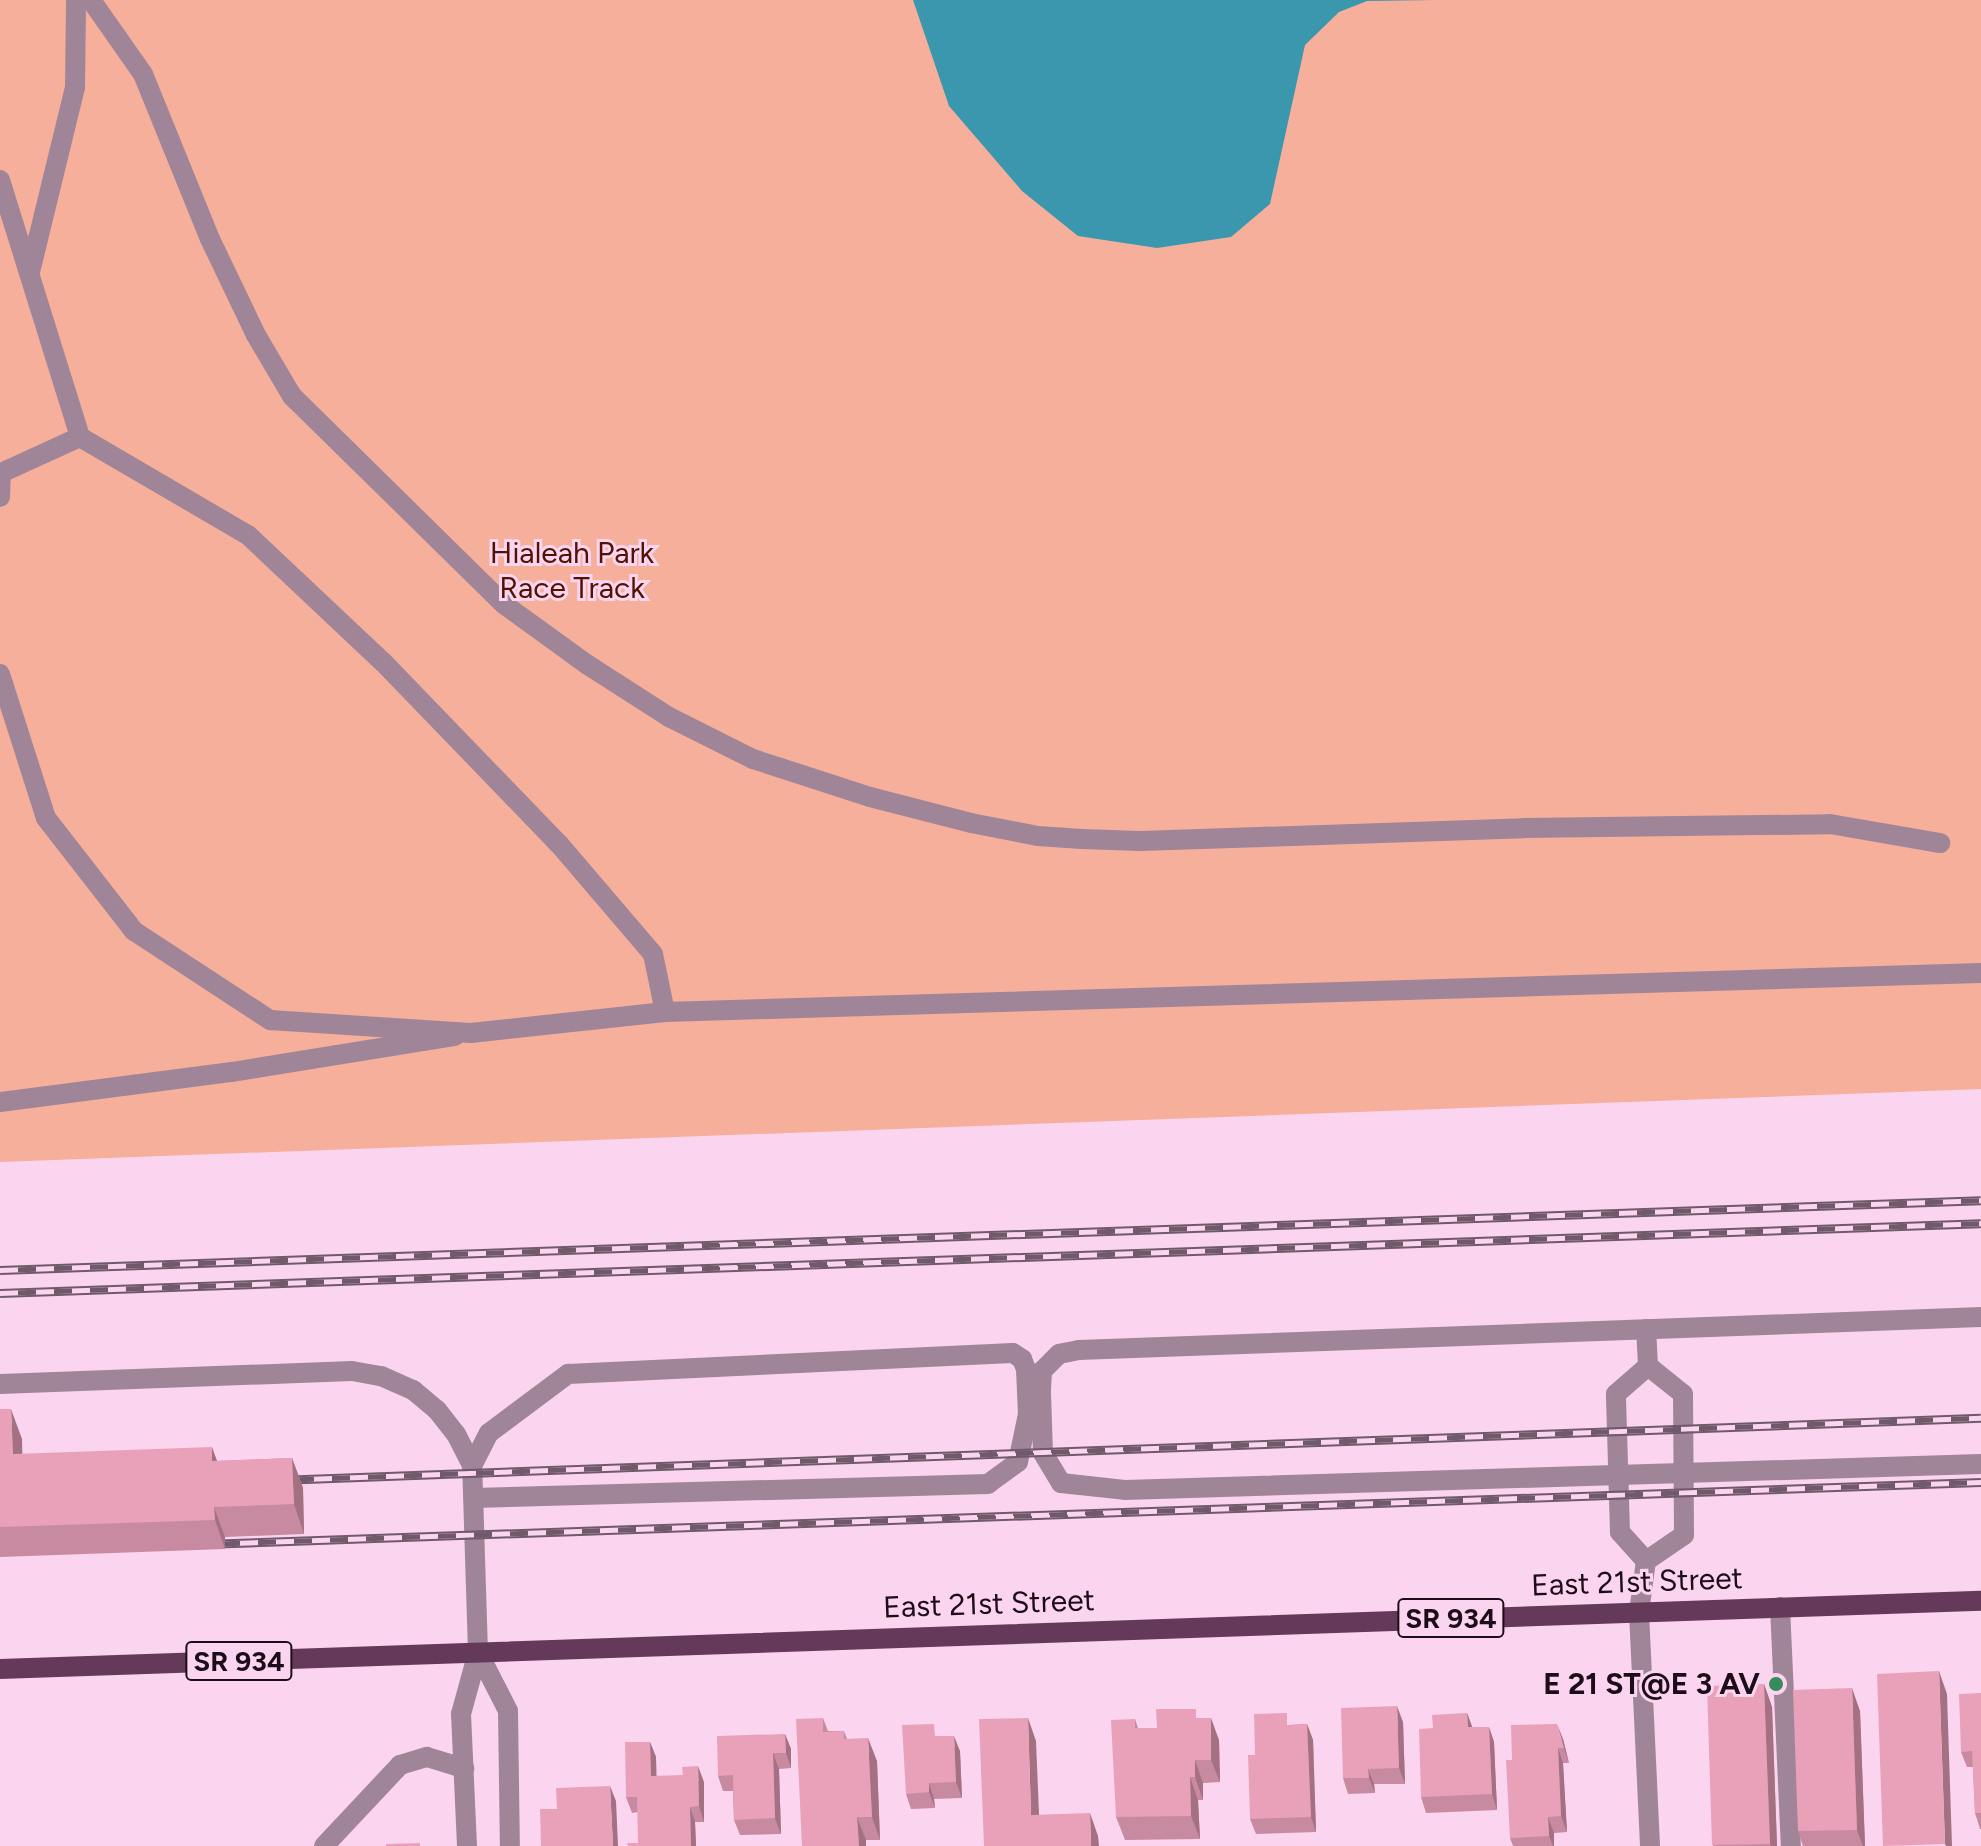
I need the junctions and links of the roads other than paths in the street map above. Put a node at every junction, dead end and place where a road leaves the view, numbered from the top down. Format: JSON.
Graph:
{"nodes":[{"id":1,"x":76,"y":0,"type":"edge"},
{"id":2,"x":91,"y":0,"type":"edge"},
{"id":3,"x":0,"y":180,"type":"edge"},
{"id":4,"x":30,"y":272,"type":"junction"},
{"id":5,"x":80,"y":437,"type":"junction"},
{"id":6,"x":1,"y":473,"type":"edge"},
{"id":7,"x":0,"y":497,"type":"edge"},
{"id":8,"x":0,"y":674,"type":"edge"},
{"id":9,"x":1940,"y":843,"type":"dead end"},
{"id":10,"x":1981,"y":973,"type":"edge"},
{"id":11,"x":665,"y":1012,"type":"junction"},
{"id":12,"x":471,"y":1033,"type":"junction"},
{"id":13,"x":0,"y":1102,"type":"edge"},
{"id":14,"x":1981,"y":1317,"type":"edge"},
{"id":15,"x":1646,"y":1329,"type":"junction"},
{"id":16,"x":1648,"y":1366,"type":"junction"},
{"id":17,"x":0,"y":1384,"type":"edge"},
{"id":18,"x":1981,"y":1464,"type":"edge"},
{"id":19,"x":472,"y":1466,"type":"junction"},
{"id":20,"x":1683,"y":1472,"type":"junction"},
{"id":21,"x":1618,"y":1473,"type":"junction"},
{"id":22,"x":473,"y":1498,"type":"junction"},
{"id":23,"x":1646,"y":1561,"type":"junction"},
{"id":24,"x":1981,"y":1601,"type":"edge"},
{"id":25,"x":1780,"y":1607,"type":"junction"},
{"id":26,"x":1639,"y":1612,"type":"junction"},
{"id":27,"x":478,"y":1652,"type":"junction"},
{"id":28,"x":0,"y":1669,"type":"edge"},
{"id":29,"x":464,"y":1768,"type":"junction"},
{"id":30,"x":324,"y":1846,"type":"edge"},
{"id":31,"x":467,"y":1846,"type":"edge"},
{"id":32,"x":510,"y":1846,"type":"edge"},
{"id":33,"x":1650,"y":1846,"type":"edge"},
{"id":34,"x":1791,"y":1846,"type":"edge"}],
"edges":[{"from":1,"to":4,"type":"street"},
{"from":2,"to":9,"type":"street"},
{"from":3,"to":4,"type":"street"},
{"from":4,"to":5,"type":"street"},
{"from":5,"to":6,"type":"street"},
{"from":5,"to":11,"type":"street"},
{"from":6,"to":7,"type":"street"},
{"from":8,"to":12,"type":"street"},
{"from":10,"to":11,"type":"street"},
{"from":11,"to":12,"type":"street"},
{"from":12,"to":13,"type":"street"},
{"from":14,"to":15,"type":"street"},
{"from":15,"to":16,"type":"street"},
{"from":15,"to":21,"type":"street"},
{"from":16,"to":20,"type":"street"},
{"from":16,"to":21,"type":"street"},
{"from":17,"to":19,"type":"street"},
{"from":18,"to":20,"type":"street"},
{"from":19,"to":22,"type":"street"},
{"from":19,"to":22,"type":"street"},
{"from":20,"to":21,"type":"street"},
{"from":20,"to":23,"type":"street"},
{"from":21,"to":23,"type":"street"},
{"from":22,"to":27,"type":"street"},
{"from":23,"to":26,"type":"street"},
{"from":24,"to":25,"type":"main road","name":"East 21st Street","number":"SR 934"},
{"from":25,"to":26,"type":"main road","name":"East 21st Street","number":"SR 934"},
{"from":25,"to":34,"type":"street"},
{"from":26,"to":27,"type":"main road","name":"East 21st Street","number":"SR 934"},
{"from":26,"to":33,"type":"street"},
{"from":27,"to":28,"type":"main road","name":"East 21st Street","number":"SR 934"},
{"from":27,"to":29,"type":"street"},
{"from":27,"to":32,"type":"street"},
{"from":29,"to":30,"type":"street"},
{"from":29,"to":31,"type":"street"}]}
